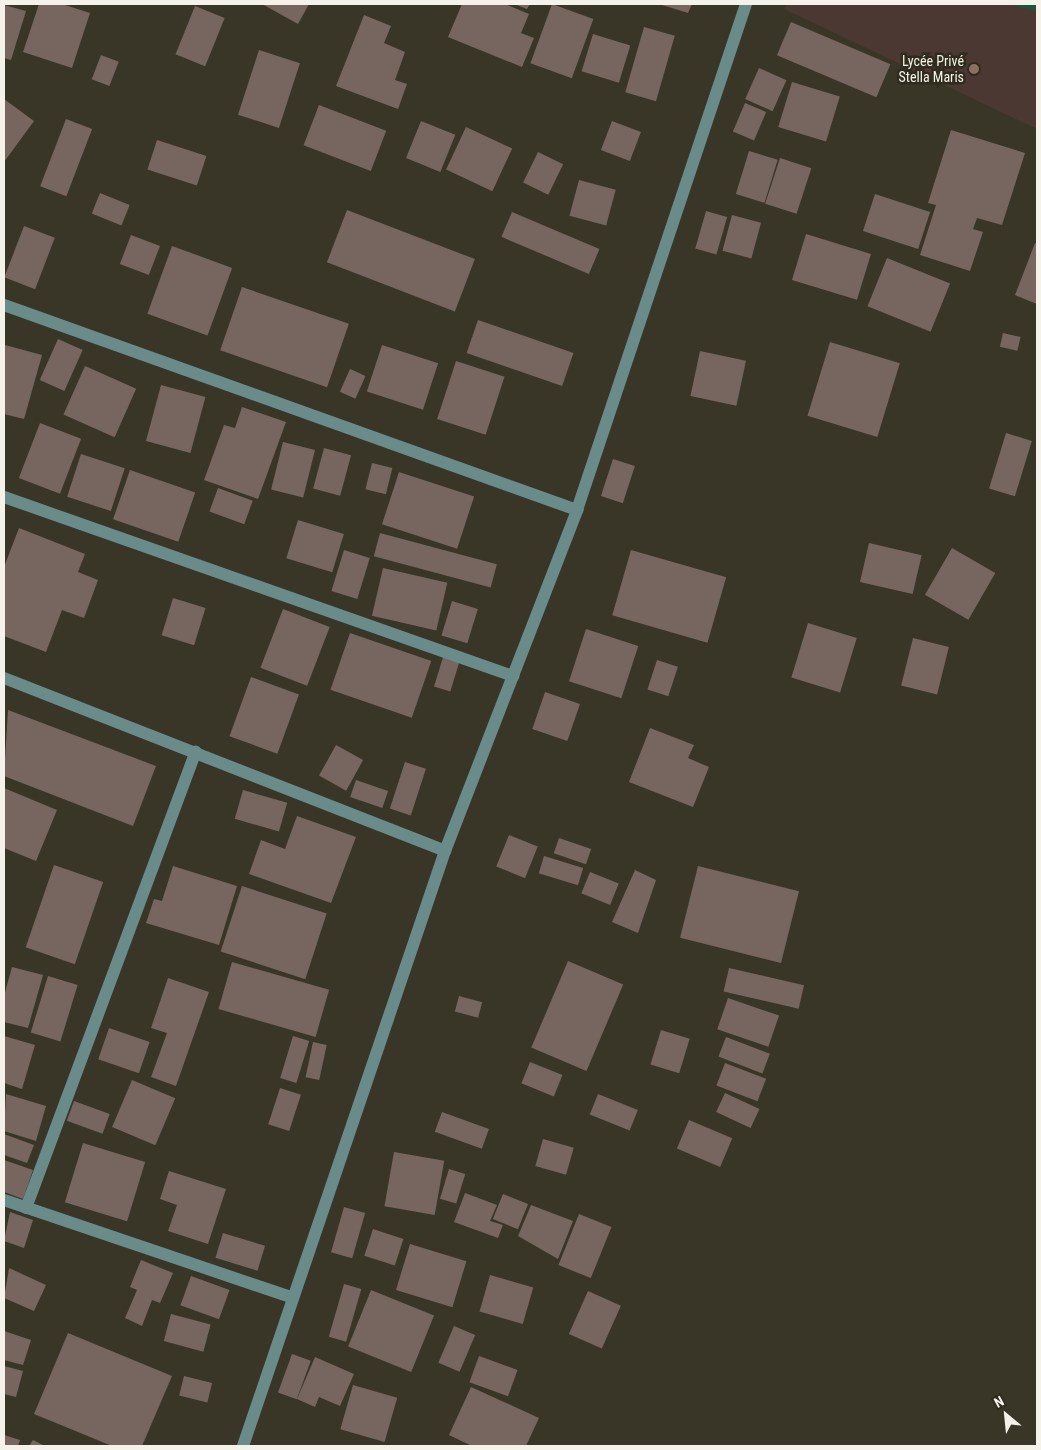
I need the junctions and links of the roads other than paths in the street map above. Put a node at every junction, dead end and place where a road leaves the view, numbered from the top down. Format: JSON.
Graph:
{"nodes":[{"id":1,"x":746,"y":4,"type":"edge"},
{"id":2,"x":4,"y":305,"type":"edge"},
{"id":3,"x":4,"y":497,"type":"edge"},
{"id":4,"x":576,"y":510,"type":"junction"},
{"id":5,"x":513,"y":676,"type":"junction"},
{"id":6,"x":4,"y":678,"type":"edge"},
{"id":7,"x":196,"y":752,"type":"junction"},
{"id":8,"x":446,"y":851,"type":"junction"},
{"id":9,"x":4,"y":1200,"type":"edge"},
{"id":10,"x":26,"y":1208,"type":"junction"},
{"id":11,"x":293,"y":1298,"type":"junction"},
{"id":12,"x":243,"y":1446,"type":"edge"}],
"edges":[{"from":1,"to":4,"type":"street"},
{"from":2,"to":4,"type":"street"},
{"from":3,"to":5,"type":"street"},
{"from":4,"to":5,"type":"street"},
{"from":5,"to":8,"type":"street"},
{"from":6,"to":7,"type":"street"},
{"from":7,"to":8,"type":"street"},
{"from":7,"to":10,"type":"street"},
{"from":8,"to":11,"type":"street"},
{"from":9,"to":10,"type":"street"},
{"from":10,"to":11,"type":"street"},
{"from":11,"to":12,"type":"street"}]}
